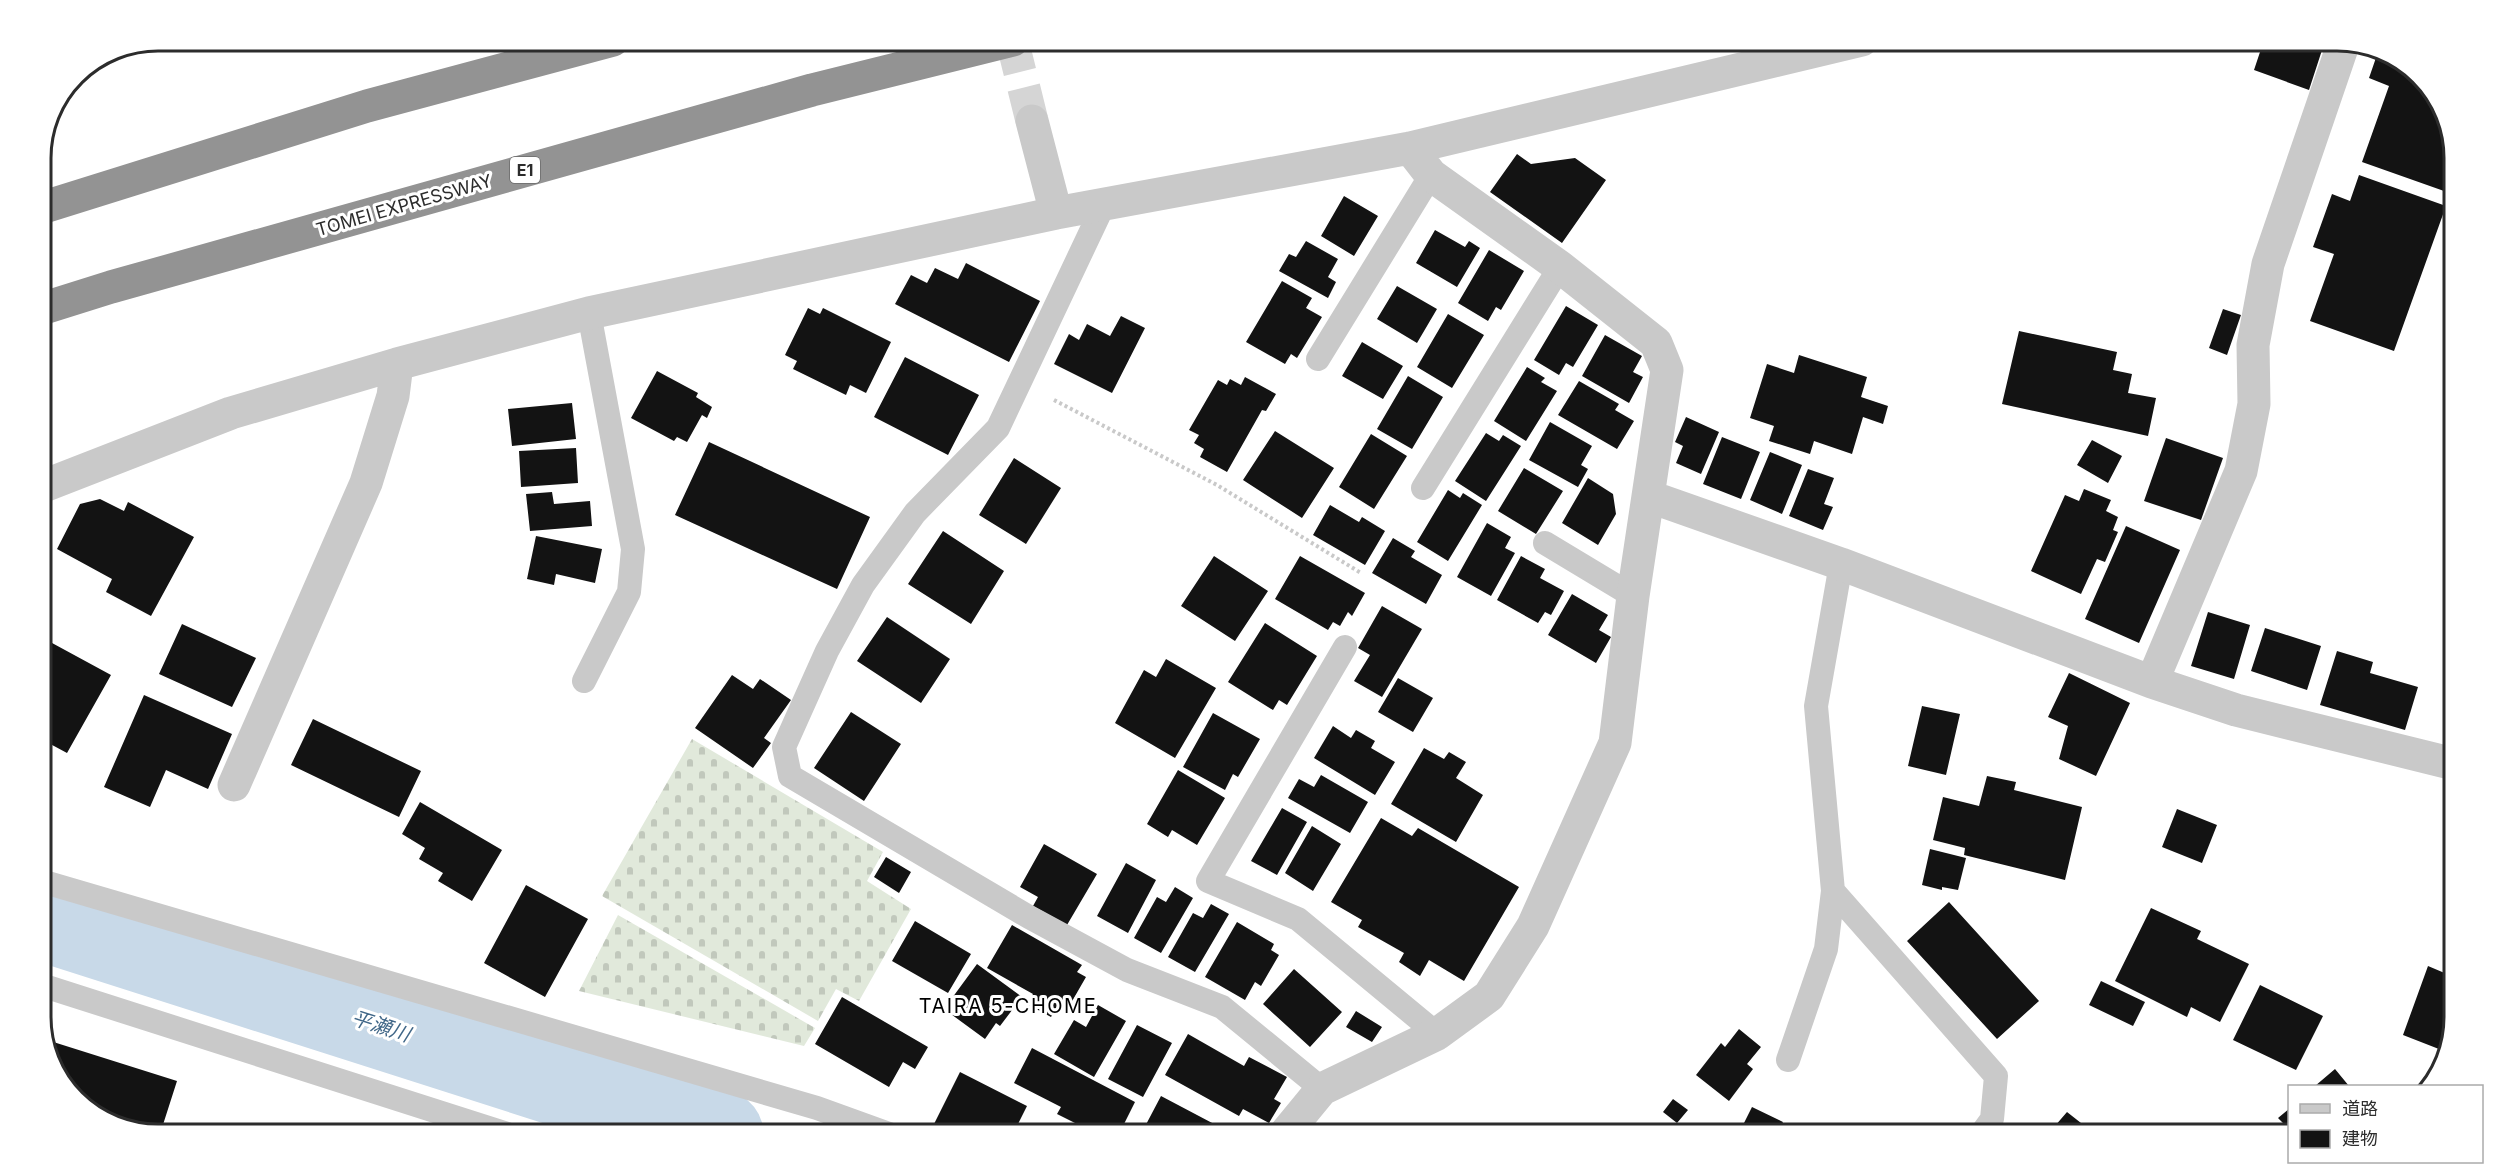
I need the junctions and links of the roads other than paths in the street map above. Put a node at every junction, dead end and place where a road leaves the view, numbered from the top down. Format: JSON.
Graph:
{"nodes":[{"id":1,"x":572,"y":51,"type":"edge"},
{"id":2,"x":969,"y":51,"type":"edge"},
{"id":3,"x":1816,"y":51,"type":"edge"},
{"id":4,"x":2341,"y":51,"type":"edge"},
{"id":5,"x":1032,"y":121,"type":"tunnel mouth"},
{"id":6,"x":1410,"y":148,"type":"junction"},
{"id":7,"x":1431,"y":175,"type":"junction"},
{"id":8,"x":1104,"y":204,"type":"junction"},
{"id":9,"x":51,"y":205,"type":"edge"},
{"id":10,"x":1056,"y":213,"type":"junction"},
{"id":11,"x":1560,"y":267,"type":"junction"},
{"id":12,"x":51,"y":306,"type":"edge"},
{"id":13,"x":589,"y":313,"type":"junction"},
{"id":14,"x":1318,"y":359,"type":"dead end"},
{"id":15,"x":397,"y":364,"type":"junction"},
{"id":16,"x":51,"y":483,"type":"edge"},
{"id":17,"x":1424,"y":488,"type":"dead end"},
{"id":18,"x":1648,"y":496,"type":"junction"},
{"id":19,"x":1545,"y":543,"type":"dead end"},
{"id":20,"x":1841,"y":564,"type":"junction"},
{"id":21,"x":1633,"y":596,"type":"junction"},
{"id":22,"x":1346,"y":647,"type":"dead end"},
{"id":23,"x":584,"y":681,"type":"dead end"},
{"id":24,"x":2152,"y":682,"type":"junction"},
{"id":25,"x":2444,"y":762,"type":"edge"},
{"id":26,"x":234,"y":785,"type":"dead end"},
{"id":27,"x":51,"y":884,"type":"edge"},
{"id":28,"x":1833,"y":891,"type":"junction"},
{"id":29,"x":51,"y":988,"type":"edge"},
{"id":30,"x":1437,"y":1034,"type":"junction"},
{"id":31,"x":1788,"y":1060,"type":"dead end"},
{"id":32,"x":1322,"y":1089,"type":"junction"},
{"id":33,"x":476,"y":1124,"type":"edge"},
{"id":34,"x":861,"y":1124,"type":"edge"},
{"id":35,"x":1294,"y":1124,"type":"edge"},
{"id":36,"x":1988,"y":1124,"type":"edge"}],
"edges":[{"from":1,"to":9,"type":"highway"},
{"from":2,"to":12,"type":"highway","name":"TOMEI EXPRESSWAY","number":"E1"},
{"from":3,"to":6,"type":"street"},
{"from":4,"to":24,"type":"street"},
{"from":5,"to":10,"type":"street"},
{"from":6,"to":7,"type":"street"},
{"from":6,"to":8,"type":"street"},
{"from":7,"to":11,"type":"street"},
{"from":7,"to":14,"type":"lane"},
{"from":8,"to":10,"type":"street"},
{"from":8,"to":32,"type":"lane"},
{"from":10,"to":13,"type":"street"},
{"from":11,"to":17,"type":"lane"},
{"from":11,"to":18,"type":"street"},
{"from":13,"to":15,"type":"street"},
{"from":13,"to":23,"type":"lane"},
{"from":15,"to":16,"type":"street"},
{"from":15,"to":26,"type":"street"},
{"from":18,"to":20,"type":"street"},
{"from":18,"to":21,"type":"street"},
{"from":19,"to":21,"type":"lane"},
{"from":20,"to":24,"type":"street"},
{"from":20,"to":28,"type":"lane"},
{"from":21,"to":30,"type":"street"},
{"from":22,"to":30,"type":"lane"},
{"from":24,"to":25,"type":"street"},
{"from":27,"to":34,"type":"lane"},
{"from":28,"to":31,"type":"lane"},
{"from":28,"to":36,"type":"lane"},
{"from":29,"to":33,"type":"lane"},
{"from":30,"to":32,"type":"street"},
{"from":32,"to":35,"type":"street"}]}
